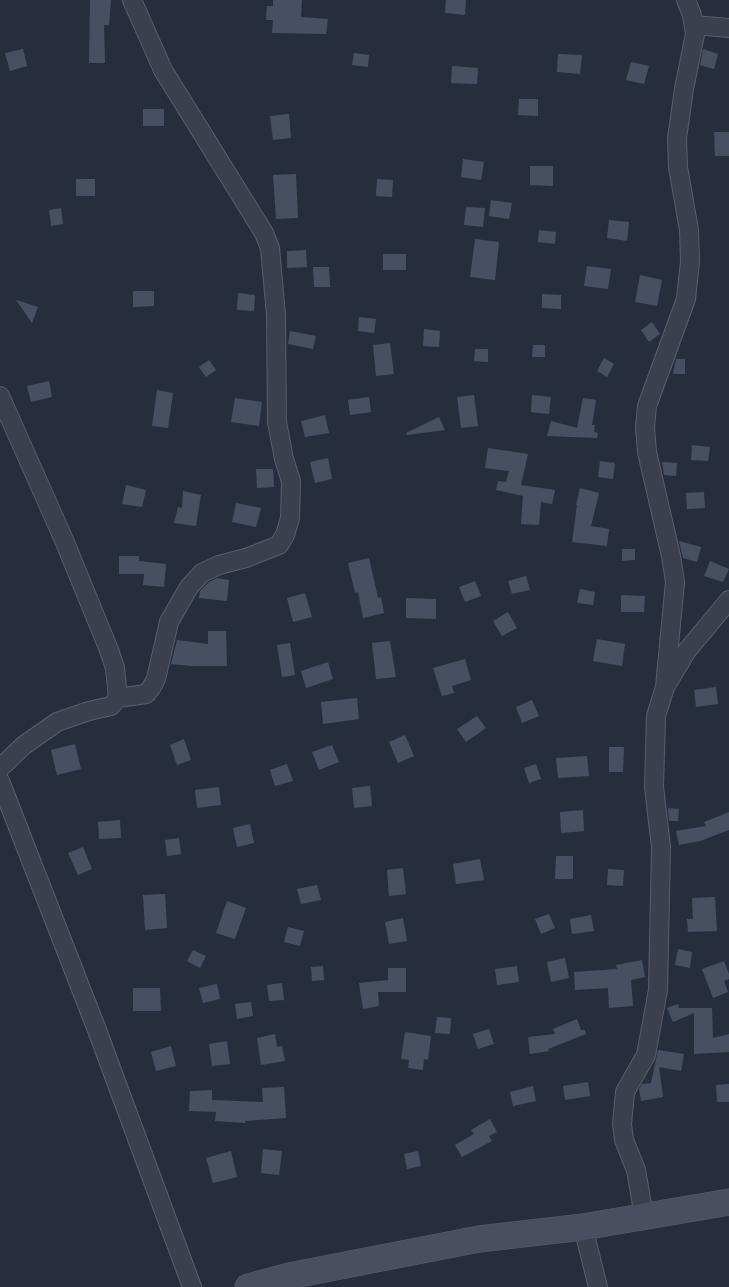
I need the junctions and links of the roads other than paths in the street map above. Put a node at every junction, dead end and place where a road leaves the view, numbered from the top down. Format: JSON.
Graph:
{"nodes":[{"id":1,"x":132,"y":0,"type":"edge"},
{"id":2,"x":686,"y":0,"type":"edge"},
{"id":3,"x":694,"y":25,"type":"junction"},
{"id":4,"x":729,"y":28,"type":"edge"},
{"id":5,"x":0,"y":396,"type":"edge"},
{"id":6,"x":729,"y":600,"type":"edge"},
{"id":7,"x":665,"y":687,"type":"junction"},
{"id":8,"x":118,"y":698,"type":"junction"},
{"id":9,"x":0,"y":768,"type":"edge"},
{"id":10,"x":0,"y":781,"type":"edge"},
{"id":11,"x":729,"y":1202,"type":"edge"},
{"id":12,"x":644,"y":1216,"type":"junction"},
{"id":13,"x":583,"y":1227,"type":"junction"},
{"id":14,"x":192,"y":1287,"type":"edge"},
{"id":15,"x":248,"y":1287,"type":"edge"},
{"id":16,"x":598,"y":1287,"type":"edge"}],
"edges":[{"from":1,"to":8,"type":"street"},
{"from":2,"to":3,"type":"street"},
{"from":3,"to":4,"type":"street"},
{"from":3,"to":7,"type":"street"},
{"from":5,"to":8,"type":"street"},
{"from":6,"to":7,"type":"street"},
{"from":7,"to":12,"type":"street"},
{"from":8,"to":9,"type":"street"},
{"from":10,"to":14,"type":"street"},
{"from":11,"to":12,"type":"main road"},
{"from":12,"to":13,"type":"main road"},
{"from":13,"to":15,"type":"main road"},
{"from":13,"to":16,"type":"street"}]}
